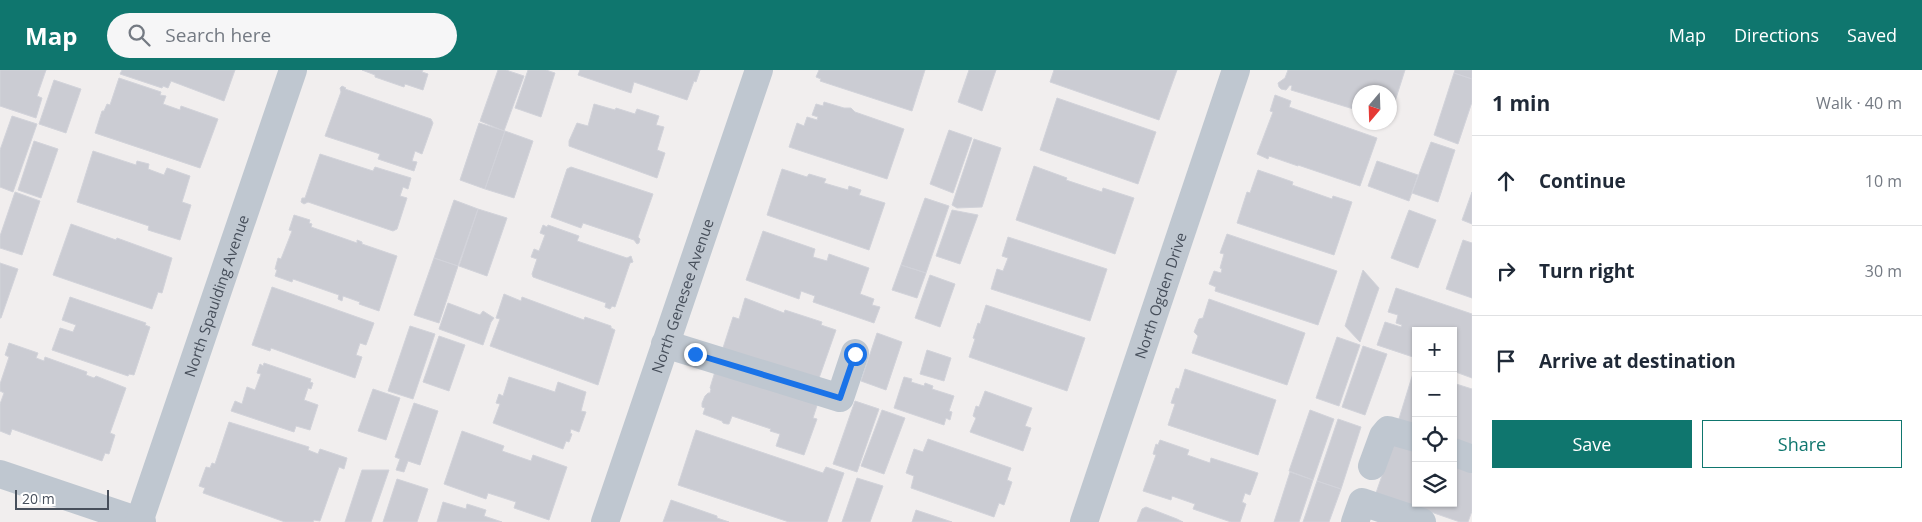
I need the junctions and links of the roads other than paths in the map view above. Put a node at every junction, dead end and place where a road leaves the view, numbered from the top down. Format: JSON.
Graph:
{"nodes":[{"id":1,"x":293,"y":70,"type":"edge"},
{"id":2,"x":759,"y":70,"type":"edge"},
{"id":3,"x":1236,"y":70,"type":"edge"},
{"id":4,"x":665,"y":344,"type":"junction"},
{"id":5,"x":855,"y":354,"type":"dead end"},
{"id":6,"x":1412,"y":437,"type":"edge"},
{"id":7,"x":1457,"y":453,"type":"edge"},
{"id":8,"x":1472,"y":459,"type":"edge"},
{"id":9,"x":1372,"y":466,"type":"dead end"},
{"id":10,"x":0,"y":474,"type":"edge"},
{"id":11,"x":140,"y":522,"type":"edge"},
{"id":12,"x":605,"y":522,"type":"edge"},
{"id":13,"x":1084,"y":522,"type":"edge"},
{"id":14,"x":1355,"y":522,"type":"edge"},
{"id":15,"x":1422,"y":522,"type":"edge"}],
"edges":[{"from":1,"to":11,"type":"street","name":"North Spaulding Avenue"},
{"from":2,"to":4,"type":"street","name":"North Genesee Avenue"},
{"from":3,"to":13,"type":"street","name":"North Ogden Drive"},
{"from":4,"to":5,"type":"street"},
{"from":4,"to":12,"type":"street","name":"North Genesee Avenue"},
{"from":6,"to":9,"type":"street"},
{"from":7,"to":8,"type":"street"},
{"from":10,"to":11,"type":"street"},
{"from":14,"to":15,"type":"street"}]}
